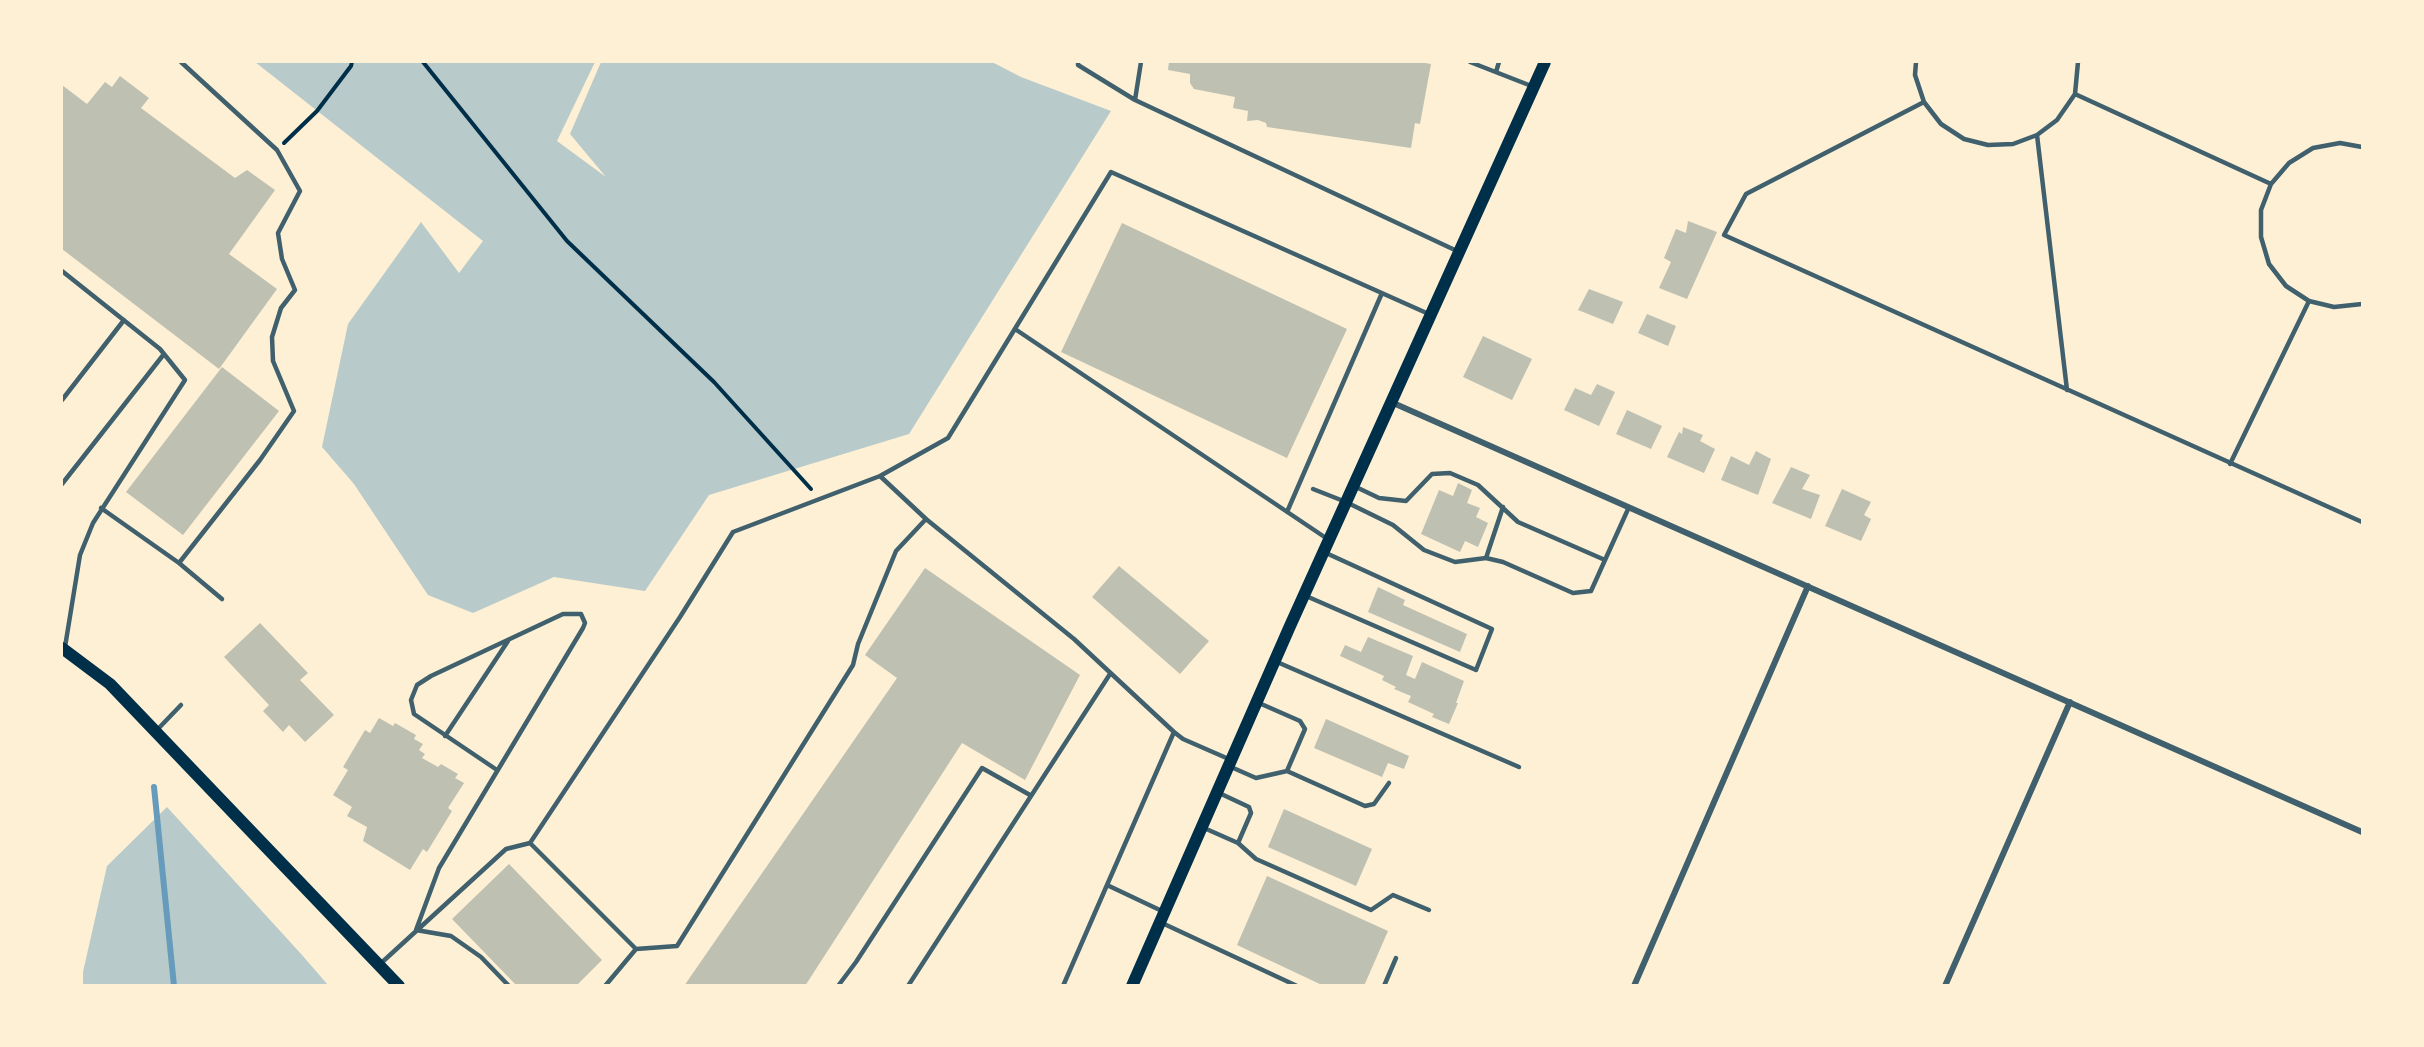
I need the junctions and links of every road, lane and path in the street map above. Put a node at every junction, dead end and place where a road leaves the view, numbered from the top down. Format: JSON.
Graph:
{"nodes":[{"id":1,"x":181,"y":62,"type":"edge"},
{"id":2,"x":352,"y":62,"type":"edge"},
{"id":3,"x":423,"y":62,"type":"edge"},
{"id":4,"x":1078,"y":62,"type":"edge"},
{"id":5,"x":1141,"y":62,"type":"edge"},
{"id":6,"x":1470,"y":62,"type":"edge"},
{"id":7,"x":1499,"y":62,"type":"edge"},
{"id":8,"x":1545,"y":62,"type":"edge"},
{"id":9,"x":1916,"y":62,"type":"edge"},
{"id":10,"x":2078,"y":62,"type":"edge"},
{"id":11,"x":1496,"y":72,"type":"junction"},
{"id":12,"x":1534,"y":87,"type":"junction"},
{"id":13,"x":2075,"y":94,"type":"junction"},
{"id":14,"x":1135,"y":100,"type":"junction"},
{"id":15,"x":1924,"y":102,"type":"junction"},
{"id":16,"x":2037,"y":135,"type":"junction"},
{"id":17,"x":2362,"y":147,"type":"edge"},
{"id":18,"x":278,"y":150,"type":"junction"},
{"id":19,"x":2271,"y":184,"type":"junction"},
{"id":20,"x":1459,"y":251,"type":"junction"},
{"id":21,"x":62,"y":271,"type":"edge"},
{"id":22,"x":1382,"y":293,"type":"junction"},
{"id":23,"x":2309,"y":301,"type":"junction"},
{"id":24,"x":2362,"y":304,"type":"edge"},
{"id":25,"x":1431,"y":315,"type":"junction"},
{"id":26,"x":124,"y":320,"type":"junction"},
{"id":27,"x":1015,"y":329,"type":"junction"},
{"id":28,"x":164,"y":354,"type":"junction"},
{"id":29,"x":2067,"y":390,"type":"junction"},
{"id":30,"x":62,"y":400,"type":"edge"},
{"id":31,"x":1391,"y":402,"type":"junction"},
{"id":32,"x":2230,"y":464,"type":"junction"},
{"id":33,"x":880,"y":476,"type":"junction"},
{"id":34,"x":62,"y":483,"type":"edge"},
{"id":35,"x":1353,"y":485,"type":"junction"},
{"id":36,"x":1313,"y":489,"type":"dead end"},
{"id":37,"x":819,"y":498,"type":"junction"},
{"id":38,"x":1346,"y":502,"type":"junction"},
{"id":39,"x":1503,"y":507,"type":"junction"},
{"id":40,"x":1629,"y":507,"type":"junction"},
{"id":41,"x":101,"y":508,"type":"junction"},
{"id":42,"x":1287,"y":512,"type":"junction"},
{"id":43,"x":926,"y":519,"type":"junction"},
{"id":44,"x":2362,"y":522,"type":"edge"},
{"id":45,"x":1326,"y":546,"type":"junction"},
{"id":46,"x":1486,"y":558,"type":"junction"},
{"id":47,"x":1605,"y":560,"type":"junction"},
{"id":48,"x":179,"y":563,"type":"junction"},
{"id":49,"x":1808,"y":586,"type":"junction"},
{"id":50,"x":1304,"y":595,"type":"junction"},
{"id":51,"x":222,"y":599,"type":"dead end"},
{"id":52,"x":510,"y":639,"type":"junction"},
{"id":53,"x":63,"y":649,"type":"edge"},
{"id":54,"x":1274,"y":661,"type":"junction"},
{"id":55,"x":1110,"y":674,"type":"junction"},
{"id":56,"x":1256,"y":702,"type":"junction"},
{"id":57,"x":2070,"y":702,"type":"junction"},
{"id":58,"x":181,"y":705,"type":"dead end"},
{"id":59,"x":156,"y":731,"type":"junction"},
{"id":60,"x":1174,"y":732,"type":"junction"},
{"id":61,"x":445,"y":736,"type":"junction"},
{"id":62,"x":1230,"y":763,"type":"junction"},
{"id":63,"x":1519,"y":768,"type":"dead end"},
{"id":64,"x":497,"y":770,"type":"junction"},
{"id":65,"x":1287,"y":771,"type":"junction"},
{"id":66,"x":1389,"y":783,"type":"dead end"},
{"id":67,"x":1217,"y":792,"type":"junction"},
{"id":68,"x":1030,"y":795,"type":"junction"},
{"id":69,"x":1202,"y":827,"type":"junction"},
{"id":70,"x":2362,"y":832,"type":"edge"},
{"id":71,"x":530,"y":843,"type":"junction"},
{"id":72,"x":1238,"y":843,"type":"junction"},
{"id":73,"x":1107,"y":885,"type":"junction"},
{"id":74,"x":1429,"y":910,"type":"dead end"},
{"id":75,"x":1162,"y":917,"type":"junction"},
{"id":76,"x":416,"y":930,"type":"junction"},
{"id":77,"x":636,"y":949,"type":"junction"},
{"id":78,"x":1396,"y":958,"type":"dead end"},
{"id":79,"x":380,"y":965,"type":"junction"},
{"id":80,"x":399,"y":986,"type":"edge"},
{"id":81,"x":509,"y":986,"type":"edge"},
{"id":82,"x":605,"y":986,"type":"edge"},
{"id":83,"x":838,"y":986,"type":"edge"},
{"id":84,"x":908,"y":986,"type":"edge"},
{"id":85,"x":1063,"y":986,"type":"edge"},
{"id":86,"x":1131,"y":986,"type":"edge"},
{"id":87,"x":1298,"y":986,"type":"edge"},
{"id":88,"x":1384,"y":986,"type":"edge"},
{"id":89,"x":1634,"y":986,"type":"edge"},
{"id":90,"x":1945,"y":986,"type":"edge"}],
"edges":[{"from":1,"to":18,"type":"lane"},
{"from":2,"to":18,"type":"path"},
{"from":3,"to":37,"type":"path"},
{"from":4,"to":14,"type":"lane"},
{"from":5,"to":14,"type":"lane"},
{"from":6,"to":11,"type":"lane"},
{"from":7,"to":11,"type":"lane"},
{"from":8,"to":12,"type":"main road"},
{"from":9,"to":15,"type":"lane"},
{"from":10,"to":13,"type":"lane"},
{"from":11,"to":12,"type":"lane"},
{"from":12,"to":20,"type":"main road"},
{"from":13,"to":16,"type":"lane"},
{"from":13,"to":19,"type":"lane"},
{"from":14,"to":20,"type":"lane"},
{"from":15,"to":16,"type":"lane"},
{"from":15,"to":29,"type":"lane"},
{"from":16,"to":29,"type":"lane"},
{"from":17,"to":19,"type":"lane"},
{"from":18,"to":48,"type":"lane"},
{"from":19,"to":23,"type":"lane"},
{"from":20,"to":25,"type":"main road"},
{"from":21,"to":26,"type":"lane"},
{"from":22,"to":25,"type":"lane"},
{"from":22,"to":27,"type":"lane"},
{"from":22,"to":42,"type":"lane"},
{"from":23,"to":24,"type":"lane"},
{"from":23,"to":32,"type":"lane"},
{"from":25,"to":31,"type":"main road"},
{"from":26,"to":28,"type":"lane"},
{"from":26,"to":30,"type":"lane"},
{"from":27,"to":33,"type":"lane"},
{"from":27,"to":42,"type":"lane"},
{"from":28,"to":34,"type":"lane"},
{"from":28,"to":41,"type":"lane"},
{"from":29,"to":32,"type":"lane"},
{"from":31,"to":35,"type":"main road"},
{"from":31,"to":40,"type":"street"},
{"from":32,"to":44,"type":"lane"},
{"from":33,"to":37,"type":"lane"},
{"from":33,"to":43,"type":"lane"},
{"from":35,"to":38,"type":"main road"},
{"from":35,"to":39,"type":"lane"},
{"from":36,"to":38,"type":"lane"},
{"from":37,"to":71,"type":"lane"},
{"from":38,"to":45,"type":"main road"},
{"from":38,"to":46,"type":"lane"},
{"from":39,"to":46,"type":"lane"},
{"from":39,"to":47,"type":"lane"},
{"from":40,"to":47,"type":"lane"},
{"from":40,"to":49,"type":"street"},
{"from":41,"to":48,"type":"lane"},
{"from":41,"to":53,"type":"lane"},
{"from":42,"to":45,"type":"lane"},
{"from":43,"to":55,"type":"lane"},
{"from":43,"to":77,"type":"lane"},
{"from":45,"to":50,"type":"main road"},
{"from":45,"to":50,"type":"lane"},
{"from":46,"to":47,"type":"lane"},
{"from":48,"to":51,"type":"lane"},
{"from":49,"to":57,"type":"street"},
{"from":49,"to":89,"type":"street"},
{"from":50,"to":54,"type":"main road"},
{"from":52,"to":61,"type":"lane"},
{"from":52,"to":61,"type":"lane"},
{"from":52,"to":64,"type":"lane"},
{"from":53,"to":59,"type":"main road"},
{"from":54,"to":56,"type":"main road"},
{"from":54,"to":63,"type":"lane"},
{"from":55,"to":60,"type":"lane"},
{"from":55,"to":68,"type":"lane"},
{"from":56,"to":62,"type":"main road"},
{"from":56,"to":65,"type":"lane"},
{"from":57,"to":70,"type":"street"},
{"from":57,"to":90,"type":"street"},
{"from":58,"to":59,"type":"lane"},
{"from":59,"to":79,"type":"main road"},
{"from":60,"to":62,"type":"lane"},
{"from":60,"to":73,"type":"lane"},
{"from":61,"to":64,"type":"lane"},
{"from":62,"to":65,"type":"lane"},
{"from":62,"to":67,"type":"main road"},
{"from":64,"to":76,"type":"lane"},
{"from":65,"to":66,"type":"lane"},
{"from":67,"to":69,"type":"main road"},
{"from":67,"to":72,"type":"lane"},
{"from":68,"to":83,"type":"lane"},
{"from":68,"to":84,"type":"lane"},
{"from":69,"to":72,"type":"lane"},
{"from":69,"to":75,"type":"main road"},
{"from":71,"to":76,"type":"lane"},
{"from":71,"to":77,"type":"lane"},
{"from":72,"to":74,"type":"lane"},
{"from":73,"to":75,"type":"lane"},
{"from":73,"to":85,"type":"lane"},
{"from":75,"to":86,"type":"main road"},
{"from":75,"to":87,"type":"lane"},
{"from":76,"to":79,"type":"lane"},
{"from":76,"to":81,"type":"lane"},
{"from":77,"to":82,"type":"lane"},
{"from":78,"to":88,"type":"lane"},
{"from":79,"to":80,"type":"main road"}]}
